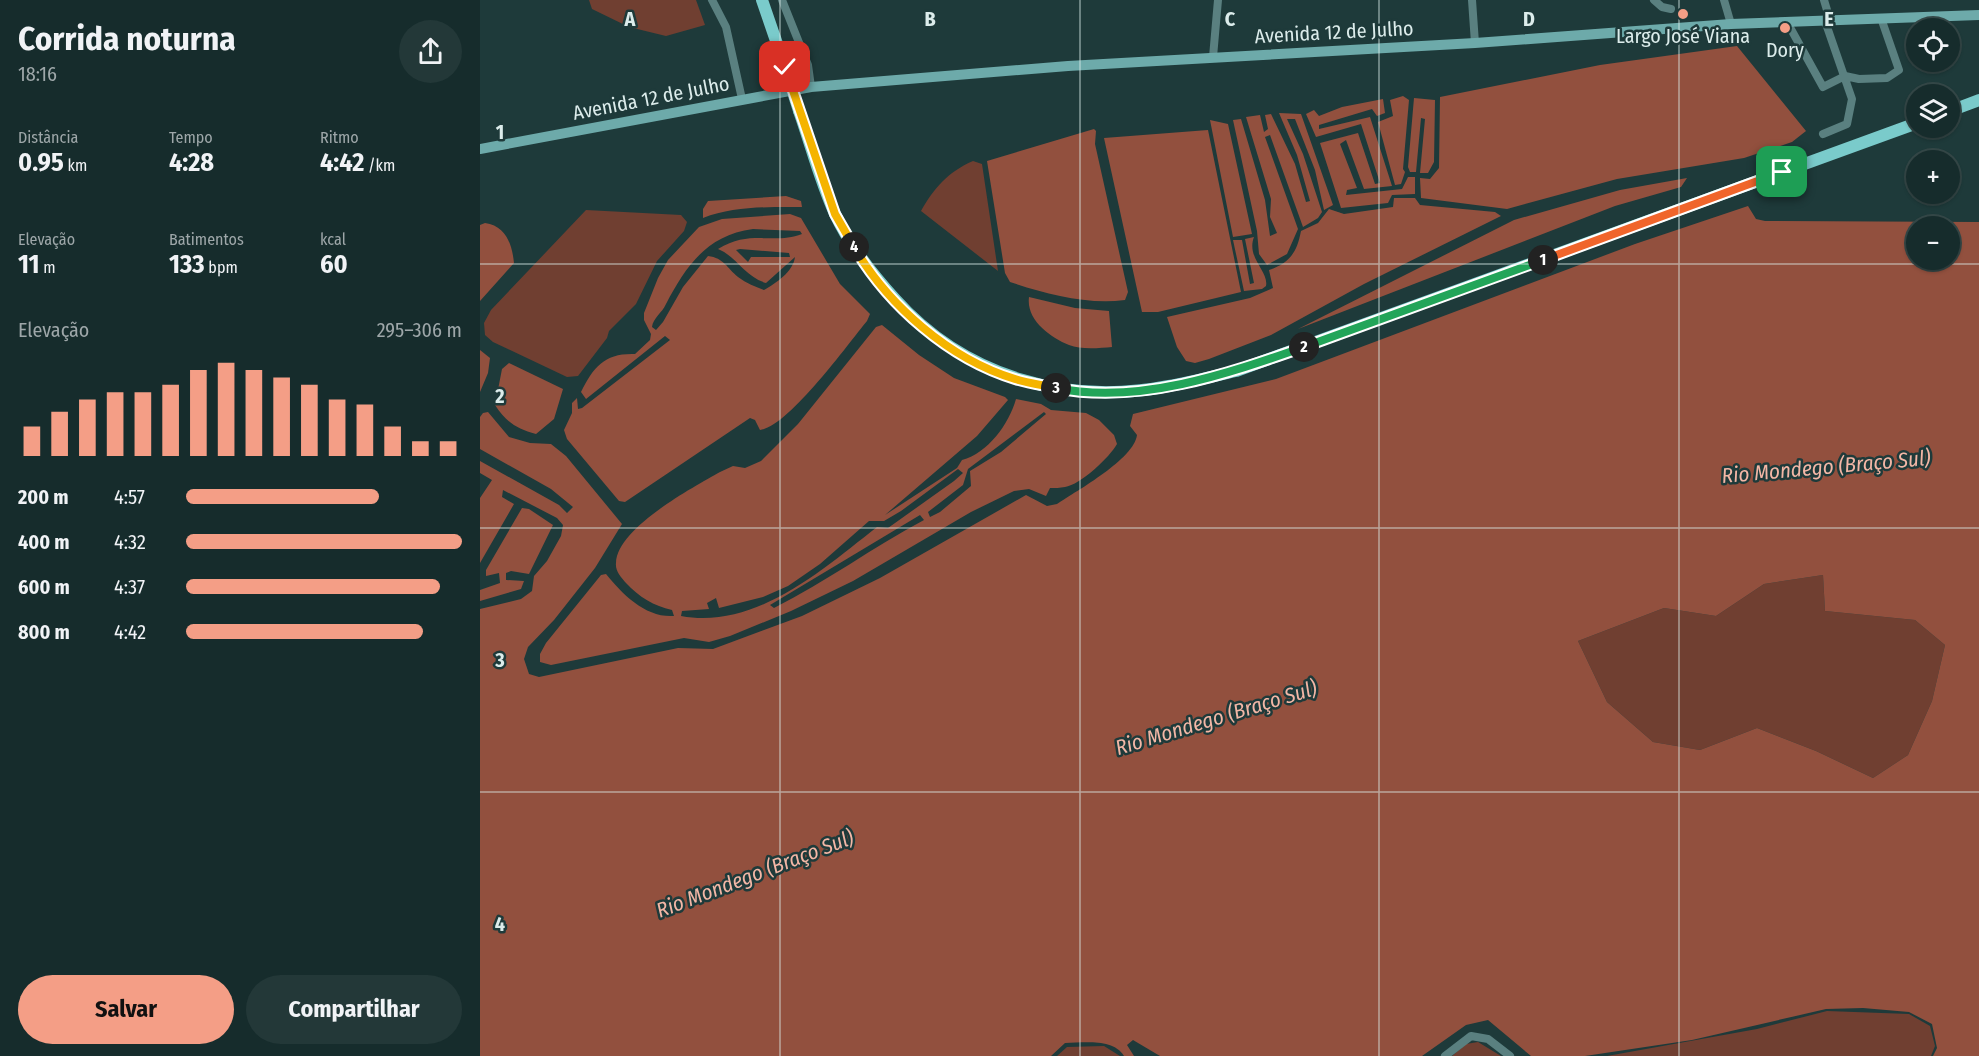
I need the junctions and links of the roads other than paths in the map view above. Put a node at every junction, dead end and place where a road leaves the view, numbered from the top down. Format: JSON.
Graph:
{"nodes":[{"id":1,"x":712,"y":0,"type":"edge"},
{"id":2,"x":762,"y":0,"type":"edge"},
{"id":3,"x":782,"y":0,"type":"edge"},
{"id":4,"x":1218,"y":0,"type":"edge"},
{"id":5,"x":1472,"y":0,"type":"edge"},
{"id":6,"x":1654,"y":0,"type":"edge"},
{"id":7,"x":1725,"y":0,"type":"edge"},
{"id":8,"x":1824,"y":0,"type":"edge"},
{"id":9,"x":1671,"y":9,"type":"dead end"},
{"id":10,"x":1979,"y":15,"type":"edge"},
{"id":11,"x":1881,"y":18,"type":"junction"},
{"id":12,"x":1828,"y":21,"type":"junction"},
{"id":13,"x":1787,"y":22,"type":"junction"},
{"id":14,"x":1731,"y":24,"type":"junction"},
{"id":15,"x":1475,"y":43,"type":"junction"},
{"id":16,"x":1213,"y":57,"type":"junction"},
{"id":17,"x":1845,"y":76,"type":"junction"},
{"id":18,"x":811,"y":87,"type":"junction"},
{"id":19,"x":742,"y":99,"type":"junction"},
{"id":20,"x":1979,"y":100,"type":"edge"},
{"id":21,"x":1960,"y":107,"type":"edge"},
{"id":22,"x":1906,"y":127,"type":"edge"},
{"id":23,"x":1823,"y":134,"type":"dead end"},
{"id":24,"x":480,"y":149,"type":"edge"},
{"id":25,"x":1445,"y":1056,"type":"edge"},
{"id":26,"x":1510,"y":1056,"type":"edge"}],
"edges":[{"from":1,"to":19,"type":"street"},
{"from":2,"to":22,"type":"main road","bridge":true},
{"from":3,"to":18,"type":"street"},
{"from":4,"to":16,"type":"street"},
{"from":5,"to":15,"type":"street"},
{"from":6,"to":9,"type":"street"},
{"from":7,"to":14,"type":"street"},
{"from":8,"to":12,"type":"street"},
{"from":10,"to":11,"type":"main road","name":"Avenida 12 de Julho"},
{"from":11,"to":12,"type":"main road","name":"Avenida 12 de Julho"},
{"from":11,"to":17,"type":"street"},
{"from":12,"to":13,"type":"main road","name":"Avenida 12 de Julho"},
{"from":12,"to":17,"type":"street"},
{"from":13,"to":14,"type":"main road","name":"Avenida 12 de Julho"},
{"from":13,"to":17,"type":"street"},
{"from":14,"to":15,"type":"main road","name":"Avenida 12 de Julho"},
{"from":15,"to":16,"type":"main road","name":"Avenida 12 de Julho"},
{"from":16,"to":18,"type":"main road","name":"Avenida 12 de Julho"},
{"from":17,"to":23,"type":"street"},
{"from":18,"to":19,"type":"main road","name":"Avenida 12 de Julho"},
{"from":19,"to":24,"type":"main road","name":"Avenida 12 de Julho"},
{"from":20,"to":21,"type":"main road"},
{"from":25,"to":26,"type":"street"}]}
